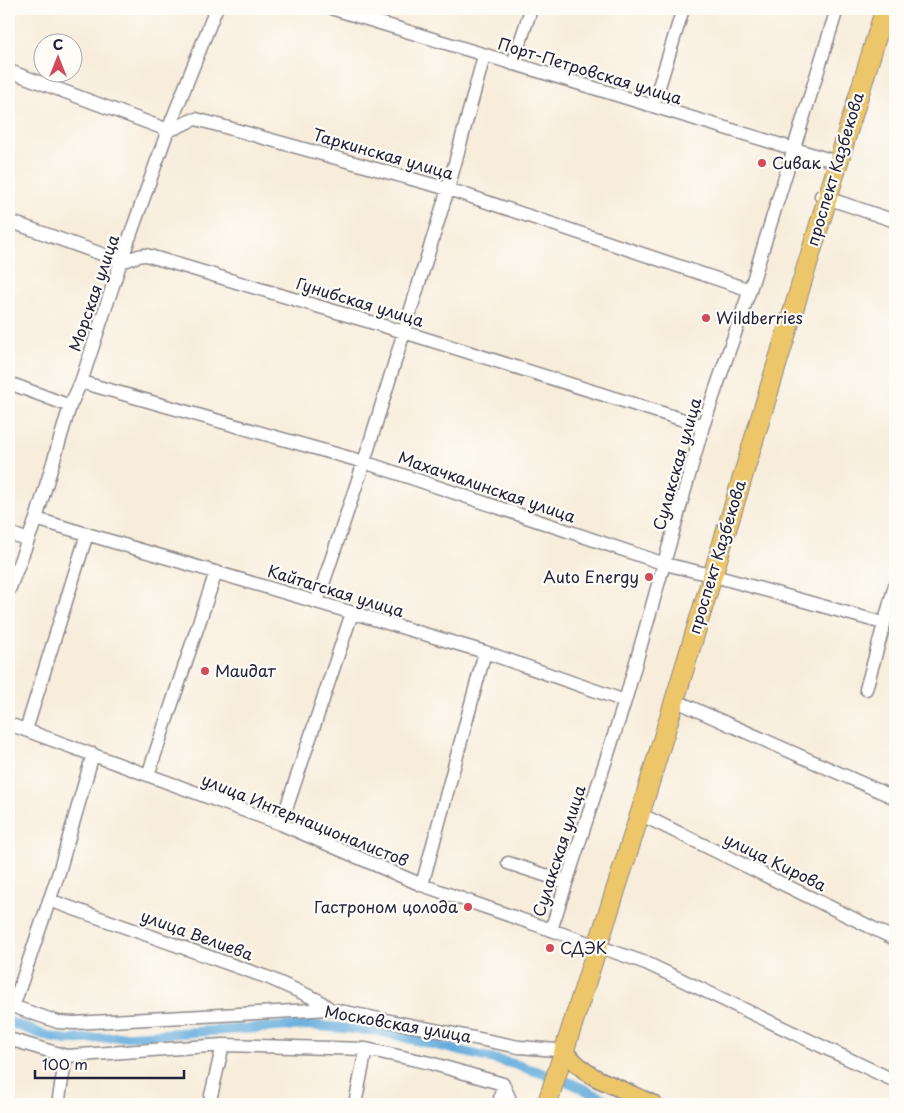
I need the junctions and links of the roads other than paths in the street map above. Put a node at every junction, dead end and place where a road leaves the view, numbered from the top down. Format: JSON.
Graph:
{"nodes":[{"id":1,"x":216,"y":9,"type":"edge"},
{"id":2,"x":334,"y":9,"type":"edge"},
{"id":3,"x":531,"y":9,"type":"edge"},
{"id":4,"x":683,"y":9,"type":"edge"},
{"id":5,"x":837,"y":9,"type":"edge"},
{"id":6,"x":876,"y":9,"type":"edge"},
{"id":7,"x":885,"y":9,"type":"edge"},
{"id":8,"x":377,"y":15,"type":"edge"},
{"id":9,"x":484,"y":56,"type":"junction"},
{"id":10,"x":513,"y":64,"type":"junction"},
{"id":11,"x":9,"y":71,"type":"edge"},
{"id":12,"x":653,"y":106,"type":"junction"},
{"id":13,"x":168,"y":130,"type":"junction"},
{"id":14,"x":794,"y":149,"type":"junction"},
{"id":15,"x":834,"y":161,"type":"junction"},
{"id":16,"x":448,"y":189,"type":"junction"},
{"id":17,"x":822,"y":196,"type":"junction"},
{"id":18,"x":9,"y":221,"type":"edge"},
{"id":19,"x":895,"y":221,"type":"edge"},
{"id":20,"x":121,"y":261,"type":"junction"},
{"id":21,"x":750,"y":290,"type":"junction"},
{"id":22,"x":404,"y":332,"type":"junction"},
{"id":23,"x":9,"y":382,"type":"edge"},
{"id":24,"x":80,"y":382,"type":"junction"},
{"id":25,"x":70,"y":406,"type":"junction"},
{"id":26,"x":703,"y":426,"type":"junction"},
{"id":27,"x":364,"y":462,"type":"junction"},
{"id":28,"x":36,"y":519,"type":"junction"},
{"id":29,"x":9,"y":534,"type":"edge"},
{"id":30,"x":87,"y":534,"type":"junction"},
{"id":31,"x":28,"y":540,"type":"junction"},
{"id":32,"x":665,"y":564,"type":"junction"},
{"id":33,"x":216,"y":572,"type":"junction"},
{"id":34,"x":707,"y":574,"type":"junction"},
{"id":35,"x":895,"y":585,"type":"edge"},
{"id":36,"x":9,"y":590,"type":"edge"},
{"id":37,"x":317,"y":602,"type":"junction"},
{"id":38,"x":352,"y":613,"type":"junction"},
{"id":39,"x":883,"y":623,"type":"junction"},
{"id":40,"x":485,"y":652,"type":"junction"},
{"id":41,"x":866,"y":689,"type":"dead end"},
{"id":42,"x":674,"y":700,"type":"junction"},
{"id":43,"x":626,"y":701,"type":"junction"},
{"id":44,"x":9,"y":724,"type":"edge"},
{"id":45,"x":26,"y":730,"type":"junction"},
{"id":46,"x":93,"y":754,"type":"junction"},
{"id":47,"x":148,"y":775,"type":"junction"},
{"id":48,"x":895,"y":798,"type":"edge"},
{"id":49,"x":640,"y":814,"type":"junction"},
{"id":50,"x":281,"y":824,"type":"junction"},
{"id":51,"x":508,"y":863,"type":"dead end"},
{"id":52,"x":566,"y":882,"type":"junction"},
{"id":53,"x":422,"y":885,"type":"junction"},
{"id":54,"x":49,"y":900,"type":"junction"},
{"id":55,"x":551,"y":930,"type":"junction"},
{"id":56,"x":895,"y":939,"type":"edge"},
{"id":57,"x":593,"y":945,"type":"junction"},
{"id":58,"x":11,"y":1006,"type":"edge"},
{"id":59,"x":330,"y":1009,"type":"junction"},
{"id":60,"x":9,"y":1039,"type":"edge"},
{"id":61,"x":222,"y":1045,"type":"junction"},
{"id":62,"x":366,"y":1049,"type":"junction"},
{"id":63,"x":66,"y":1056,"type":"junction"},
{"id":64,"x":558,"y":1059,"type":"junction"},
{"id":65,"x":895,"y":1081,"type":"edge"},
{"id":66,"x":503,"y":1084,"type":"junction"},
{"id":67,"x":544,"y":1099,"type":"edge"},
{"id":68,"x":58,"y":1104,"type":"edge"},
{"id":69,"x":209,"y":1104,"type":"edge"},
{"id":70,"x":355,"y":1104,"type":"edge"},
{"id":71,"x":499,"y":1104,"type":"edge"},
{"id":72,"x":512,"y":1104,"type":"edge"},
{"id":73,"x":654,"y":1104,"type":"edge"}],
"edges":[{"from":1,"to":13,"type":"street","name":"Морская улица"},
{"from":2,"to":8,"type":"street","name":"Порт-Петровская улица"},
{"from":3,"to":10,"type":"street"},
{"from":4,"to":12,"type":"street"},
{"from":5,"to":14,"type":"street","name":"Сулакская улица"},
{"from":6,"to":15,"type":"highway","name":"проспект Казбекова"},
{"from":7,"to":15,"type":"highway","name":"проспект Казбекова"},
{"from":8,"to":9,"type":"street","name":"Порт-Петровская улица"},
{"from":9,"to":10,"type":"street","name":"Порт-Петровская улица"},
{"from":9,"to":16,"type":"street"},
{"from":10,"to":12,"type":"street","name":"Порт-Петровская улица"},
{"from":11,"to":13,"type":"street"},
{"from":12,"to":14,"type":"street","name":"Порт-Петровская улица"},
{"from":13,"to":16,"type":"street","name":"Таркинская улица"},
{"from":13,"to":20,"type":"street","name":"Морская улица"},
{"from":14,"to":15,"type":"street","name":"Порт-Петровская улица"},
{"from":14,"to":21,"type":"street","name":"Сулакская улица"},
{"from":15,"to":17,"type":"highway","name":"проспект Казбекова"},
{"from":16,"to":21,"type":"street","name":"Таркинская улица"},
{"from":16,"to":22,"type":"street"},
{"from":17,"to":19,"type":"street"},
{"from":17,"to":34,"type":"highway","name":"проспект Казбекова"},
{"from":18,"to":20,"type":"street"},
{"from":20,"to":22,"type":"street","name":"Гунибская улица"},
{"from":20,"to":24,"type":"street","name":"Морская улица"},
{"from":21,"to":26,"type":"street","name":"Сулакская улица"},
{"from":22,"to":26,"type":"street","name":"Гунибская улица"},
{"from":22,"to":27,"type":"street"},
{"from":23,"to":25,"type":"street"},
{"from":24,"to":25,"type":"street","name":"Морская улица"},
{"from":24,"to":27,"type":"street","name":"Махачкалинская улица"},
{"from":25,"to":28,"type":"street","name":"Морская улица"},
{"from":26,"to":32,"type":"street","name":"Сулакская улица"},
{"from":27,"to":32,"type":"street","name":"Махачкалинская улица"},
{"from":27,"to":37,"type":"street"},
{"from":28,"to":30,"type":"street","name":"Кайтагская улица"},
{"from":28,"to":31,"type":"street","name":"Морская улица"},
{"from":29,"to":31,"type":"street"},
{"from":30,"to":33,"type":"street","name":"Кайтагская улица"},
{"from":30,"to":45,"type":"street"},
{"from":31,"to":36,"type":"street","name":"Морская улица"},
{"from":32,"to":34,"type":"street","name":"Махачкалинская улица"},
{"from":32,"to":43,"type":"street","name":"Сулакская улица"},
{"from":33,"to":37,"type":"street","name":"Кайтагская улица"},
{"from":33,"to":47,"type":"street"},
{"from":34,"to":39,"type":"street","name":"Махачкалинская улица"},
{"from":34,"to":42,"type":"highway","name":"проспект Казбекова"},
{"from":34,"to":57,"type":"highway","name":"проспект Казбекова"},
{"from":35,"to":39,"type":"street"},
{"from":37,"to":38,"type":"street","name":"Кайтагская улица"},
{"from":38,"to":40,"type":"street","name":"Кайтагская улица"},
{"from":38,"to":50,"type":"street"},
{"from":39,"to":41,"type":"street"},
{"from":40,"to":43,"type":"street","name":"Кайтагская улица"},
{"from":40,"to":53,"type":"street"},
{"from":42,"to":48,"type":"street"},
{"from":42,"to":49,"type":"highway","name":"проспект Казбекова"},
{"from":43,"to":52,"type":"street","name":"Сулакская улица"},
{"from":44,"to":45,"type":"street","name":"улица Интернационалистов"},
{"from":45,"to":46,"type":"street","name":"улица Интернационалистов"},
{"from":46,"to":47,"type":"street","name":"улица Интернационалистов"},
{"from":46,"to":54,"type":"street"},
{"from":47,"to":50,"type":"street","name":"улица Интернационалистов"},
{"from":49,"to":56,"type":"street","name":"улица Кирова"},
{"from":49,"to":57,"type":"highway","name":"проспект Казбекова"},
{"from":50,"to":53,"type":"street","name":"улица Интернационалистов"},
{"from":51,"to":52,"type":"street"},
{"from":52,"to":55,"type":"street","name":"Сулакская улица"},
{"from":53,"to":55,"type":"street","name":"улица Интернационалистов"},
{"from":54,"to":58,"type":"street"},
{"from":54,"to":59,"type":"street","name":"улица Велиева"},
{"from":55,"to":57,"type":"street","name":"улица Интернационалистов"},
{"from":57,"to":64,"type":"highway","name":"проспект Казбекова"},
{"from":57,"to":65,"type":"street","name":"улица Интернационалистов"},
{"from":58,"to":59,"type":"street","name":"Московская улица"},
{"from":59,"to":64,"type":"street","name":"Московская улица"},
{"from":60,"to":63,"type":"street"},
{"from":61,"to":62,"type":"street"},
{"from":61,"to":63,"type":"street"},
{"from":61,"to":69,"type":"street"},
{"from":62,"to":66,"type":"street"},
{"from":62,"to":70,"type":"street"},
{"from":63,"to":68,"type":"street"},
{"from":64,"to":67,"type":"highway","name":"проспект Казбекова"},
{"from":64,"to":73,"type":"main road"},
{"from":66,"to":71,"type":"street"},
{"from":66,"to":72,"type":"street"}]}
